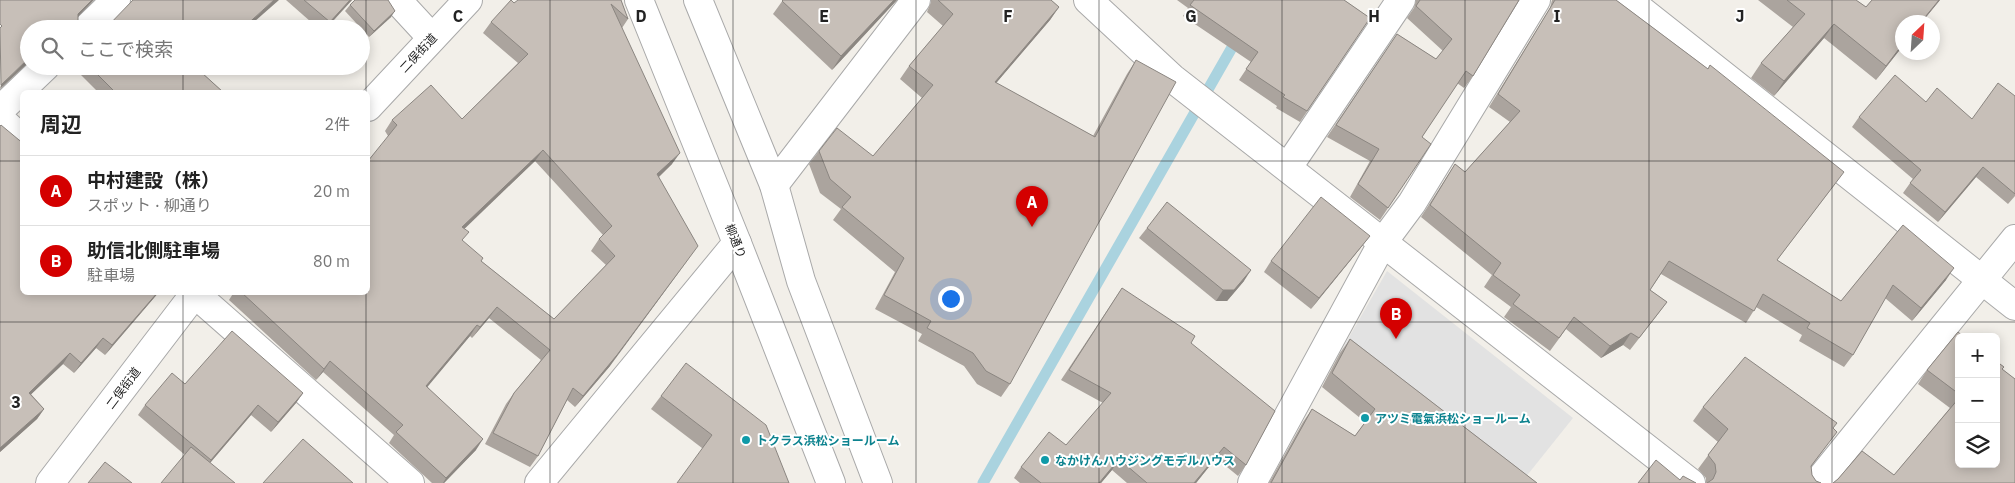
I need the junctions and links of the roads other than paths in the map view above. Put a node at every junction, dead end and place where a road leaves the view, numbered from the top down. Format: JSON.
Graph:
{"nodes":[{"id":1,"x":116,"y":0,"type":"edge"},
{"id":2,"x":397,"y":0,"type":"edge"},
{"id":3,"x":468,"y":0,"type":"edge"},
{"id":4,"x":639,"y":0,"type":"edge"},
{"id":5,"x":698,"y":0,"type":"edge"},
{"id":6,"x":916,"y":0,"type":"edge"},
{"id":7,"x":1088,"y":0,"type":"edge"},
{"id":8,"x":1401,"y":0,"type":"edge"},
{"id":9,"x":1536,"y":0,"type":"edge"},
{"id":10,"x":1628,"y":0,"type":"edge"},
{"id":11,"x":95,"y":20,"type":"edge"},
{"id":12,"x":432,"y":38,"type":"junction"},
{"id":13,"x":37,"y":75,"type":"edge"},
{"id":14,"x":21,"y":90,"type":"edge"},
{"id":15,"x":20,"y":91,"type":"edge"},
{"id":16,"x":370,"y":105,"type":"edge"},
{"id":17,"x":0,"y":110,"type":"edge"},
{"id":18,"x":0,"y":119,"type":"edge"},
{"id":19,"x":20,"y":137,"type":"edge"},
{"id":20,"x":1288,"y":167,"type":"junction"},
{"id":21,"x":774,"y":184,"type":"junction"},
{"id":22,"x":2015,"y":239,"type":"edge"},
{"id":23,"x":1383,"y":242,"type":"junction"},
{"id":24,"x":738,"y":243,"type":"junction"},
{"id":25,"x":1983,"y":281,"type":"junction"},
{"id":26,"x":192,"y":295,"type":"edge"},
{"id":27,"x":196,"y":295,"type":"edge"},
{"id":28,"x":2015,"y":306,"type":"edge"},
{"id":29,"x":50,"y":483,"type":"edge"},
{"id":30,"x":410,"y":483,"type":"edge"},
{"id":31,"x":540,"y":483,"type":"edge"},
{"id":32,"x":830,"y":483,"type":"edge"},
{"id":33,"x":878,"y":483,"type":"edge"},
{"id":34,"x":1252,"y":483,"type":"edge"},
{"id":35,"x":1691,"y":483,"type":"edge"},
{"id":36,"x":1817,"y":483,"type":"edge"}],
"edges":[{"from":1,"to":11,"type":"street"},
{"from":2,"to":12,"type":"street"},
{"from":3,"to":12,"type":"street","name":"二俣街道"},
{"from":4,"to":24,"type":"street","name":"柳通り"},
{"from":5,"to":21,"type":"street"},
{"from":6,"to":21,"type":"street"},
{"from":7,"to":20,"type":"street"},
{"from":8,"to":20,"type":"street"},
{"from":9,"to":23,"type":"street"},
{"from":10,"to":25,"type":"street"},
{"from":12,"to":16,"type":"street","name":"二俣街道"},
{"from":13,"to":14,"type":"street"},
{"from":15,"to":17,"type":"street"},
{"from":18,"to":19,"type":"street"},
{"from":20,"to":23,"type":"street"},
{"from":21,"to":33,"type":"street"},
{"from":22,"to":25,"type":"street"},
{"from":23,"to":34,"type":"street"},
{"from":23,"to":35,"type":"street"},
{"from":24,"to":31,"type":"street"},
{"from":24,"to":32,"type":"street","name":"柳通り"},
{"from":25,"to":28,"type":"street"},
{"from":25,"to":36,"type":"street"},
{"from":26,"to":29,"type":"street","name":"二俣街道"},
{"from":27,"to":30,"type":"street"}]}
